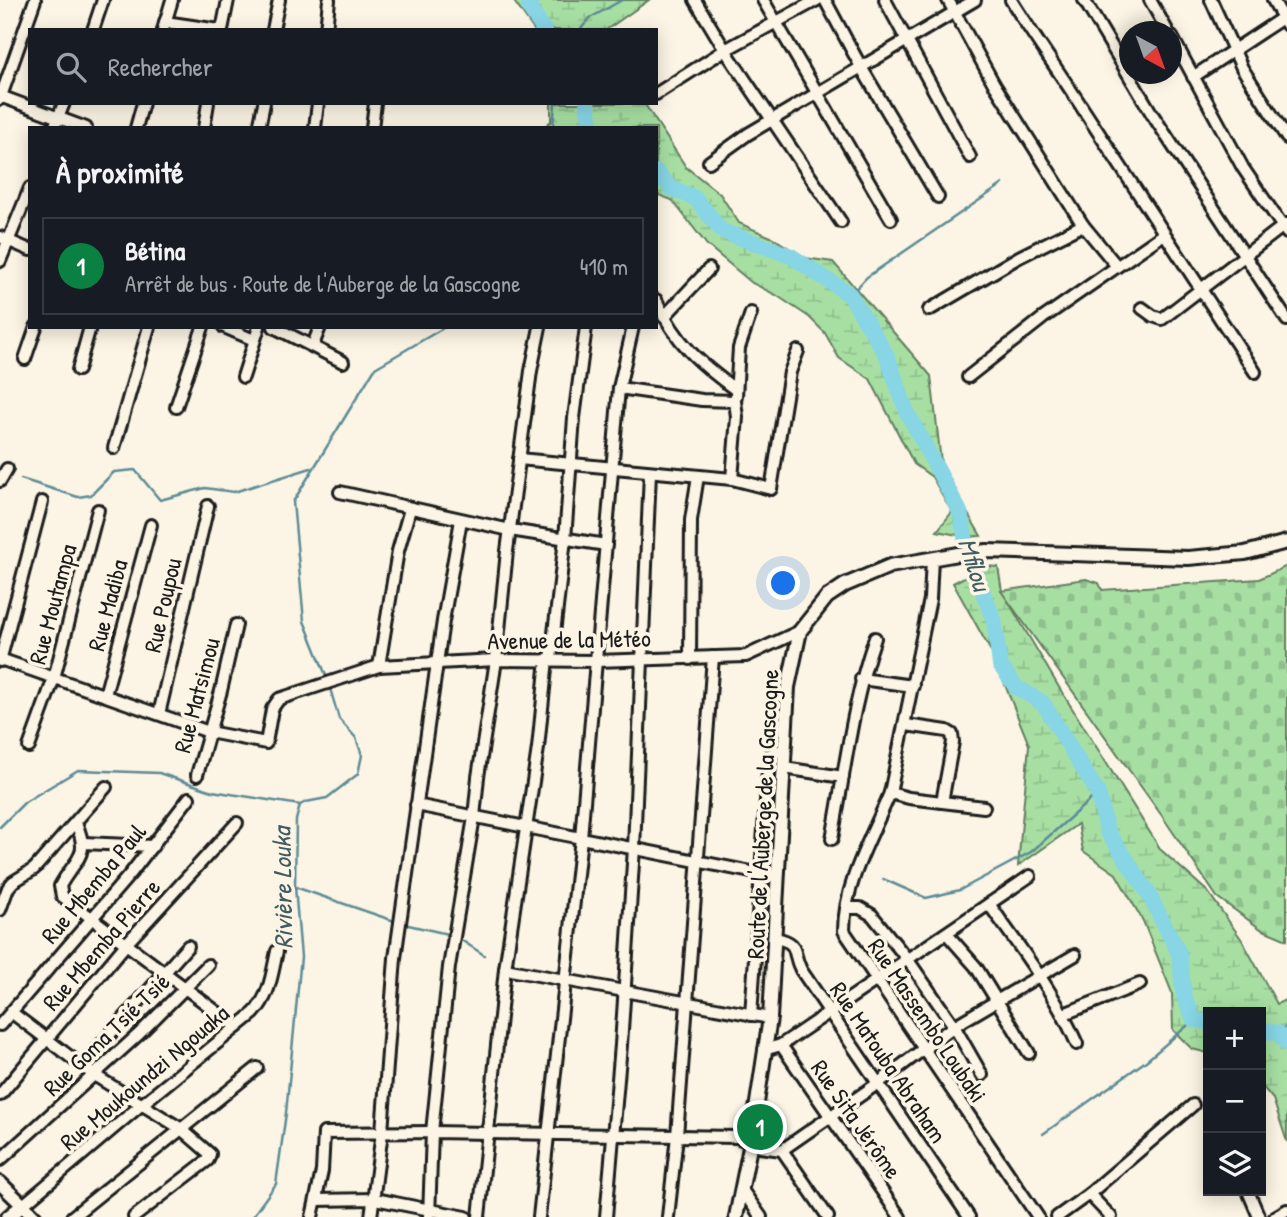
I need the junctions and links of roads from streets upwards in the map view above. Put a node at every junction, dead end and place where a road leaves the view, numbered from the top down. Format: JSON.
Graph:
{"nodes":[{"id":1,"x":35,"y":0,"type":"edge"},
{"id":2,"x":103,"y":0,"type":"edge"},
{"id":3,"x":172,"y":0,"type":"edge"},
{"id":4,"x":228,"y":0,"type":"edge"},
{"id":5,"x":279,"y":0,"type":"edge"},
{"id":6,"x":329,"y":0,"type":"edge"},
{"id":7,"x":695,"y":0,"type":"edge"},
{"id":8,"x":763,"y":0,"type":"edge"},
{"id":9,"x":817,"y":0,"type":"edge"},
{"id":10,"x":825,"y":0,"type":"edge"},
{"id":11,"x":885,"y":0,"type":"edge"},
{"id":12,"x":948,"y":0,"type":"edge"},
{"id":13,"x":975,"y":0,"type":"edge"},
{"id":14,"x":1012,"y":0,"type":"edge"},
{"id":15,"x":1084,"y":0,"type":"edge"},
{"id":16,"x":1150,"y":0,"type":"edge"},
{"id":17,"x":1210,"y":0,"type":"edge"},
{"id":18,"x":1273,"y":0,"type":"edge"},
{"id":19,"x":955,"y":12,"type":"junction"},
{"id":20,"x":1286,"y":19,"type":"edge"},
{"id":21,"x":1162,"y":21,"type":"edge"},
{"id":22,"x":775,"y":22,"type":"junction"},
{"id":23,"x":164,"y":26,"type":"edge"},
{"id":24,"x":94,"y":28,"type":"edge"},
{"id":25,"x":192,"y":28,"type":"edge"},
{"id":26,"x":221,"y":28,"type":"edge"},
{"id":27,"x":273,"y":28,"type":"edge"},
{"id":28,"x":326,"y":28,"type":"edge"},
{"id":29,"x":908,"y":41,"type":"junction"},
{"id":30,"x":725,"y":50,"type":"junction"},
{"id":31,"x":1234,"y":52,"type":"junction"},
{"id":32,"x":1182,"y":57,"type":"edge"},
{"id":33,"x":861,"y":67,"type":"junction"},
{"id":34,"x":1193,"y":77,"type":"junction"},
{"id":35,"x":658,"y":93,"type":"edge"},
{"id":36,"x":817,"y":93,"type":"junction"},
{"id":37,"x":0,"y":97,"type":"edge"},
{"id":38,"x":63,"y":105,"type":"edge"},
{"id":39,"x":142,"y":105,"type":"edge"},
{"id":40,"x":208,"y":105,"type":"edge"},
{"id":41,"x":264,"y":105,"type":"edge"},
{"id":42,"x":318,"y":105,"type":"edge"},
{"id":43,"x":375,"y":105,"type":"edge"},
{"id":44,"x":771,"y":120,"type":"junction"},
{"id":45,"x":56,"y":123,"type":"edge"},
{"id":46,"x":74,"y":126,"type":"edge"},
{"id":47,"x":137,"y":126,"type":"edge"},
{"id":48,"x":204,"y":126,"type":"edge"},
{"id":49,"x":259,"y":126,"type":"edge"},
{"id":50,"x":315,"y":126,"type":"edge"},
{"id":51,"x":372,"y":126,"type":"edge"},
{"id":52,"x":1287,"y":138,"type":"edge"},
{"id":53,"x":970,"y":157,"type":"dead end"},
{"id":54,"x":709,"y":162,"type":"dead end"},
{"id":55,"x":28,"y":192,"type":"edge"},
{"id":56,"x":938,"y":197,"type":"dead end"},
{"id":57,"x":891,"y":219,"type":"dead end"},
{"id":58,"x":841,"y":222,"type":"dead end"},
{"id":59,"x":1083,"y":225,"type":"junction"},
{"id":60,"x":1286,"y":228,"type":"edge"},
{"id":61,"x":1164,"y":234,"type":"junction"},
{"id":62,"x":4,"y":239,"type":"edge"},
{"id":63,"x":28,"y":249,"type":"edge"},
{"id":64,"x":1245,"y":256,"type":"junction"},
{"id":65,"x":0,"y":261,"type":"edge"},
{"id":66,"x":1116,"y":265,"type":"junction"},
{"id":67,"x":709,"y":269,"type":"dead end"},
{"id":68,"x":1200,"y":289,"type":"junction"},
{"id":69,"x":658,"y":304,"type":"edge"},
{"id":70,"x":1142,"y":308,"type":"dead end"},
{"id":71,"x":929,"y":310,"type":"dead end"},
{"id":72,"x":751,"y":313,"type":"dead end"},
{"id":73,"x":664,"y":317,"type":"junction"},
{"id":74,"x":1287,"y":320,"type":"edge"},
{"id":75,"x":35,"y":329,"type":"edge"},
{"id":76,"x":89,"y":329,"type":"edge"},
{"id":77,"x":148,"y":329,"type":"edge"},
{"id":78,"x":202,"y":329,"type":"edge"},
{"id":79,"x":229,"y":329,"type":"edge"},
{"id":80,"x":258,"y":329,"type":"edge"},
{"id":81,"x":278,"y":329,"type":"edge"},
{"id":82,"x":319,"y":329,"type":"edge"},
{"id":83,"x":540,"y":329,"type":"edge"},
{"id":84,"x":586,"y":329,"type":"edge"},
{"id":85,"x":633,"y":329,"type":"edge"},
{"id":86,"x":254,"y":340,"type":"junction"},
{"id":87,"x":313,"y":345,"type":"junction"},
{"id":88,"x":798,"y":351,"type":"dead end"},
{"id":89,"x":25,"y":359,"type":"dead end"},
{"id":90,"x":343,"y":362,"type":"dead end"},
{"id":91,"x":78,"y":370,"type":"dead end"},
{"id":92,"x":1255,"y":372,"type":"dead end"},
{"id":93,"x":243,"y":377,"type":"dead end"},
{"id":94,"x":968,"y":377,"type":"dead end"},
{"id":95,"x":619,"y":388,"type":"junction"},
{"id":96,"x":736,"y":396,"type":"junction"},
{"id":97,"x":176,"y":407,"type":"dead end"},
{"id":98,"x":114,"y":447,"type":"dead end"},
{"id":99,"x":519,"y":459,"type":"junction"},
{"id":100,"x":570,"y":465,"type":"junction"},
{"id":101,"x":612,"y":469,"type":"junction"},
{"id":102,"x":7,"y":470,"type":"dead end"},
{"id":103,"x":650,"y":472,"type":"junction"},
{"id":104,"x":698,"y":476,"type":"junction"},
{"id":105,"x":732,"y":479,"type":"junction"},
{"id":106,"x":0,"y":481,"type":"edge"},
{"id":107,"x":340,"y":492,"type":"dead end"},
{"id":108,"x":42,"y":502,"type":"dead end"},
{"id":109,"x":208,"y":506,"type":"dead end"},
{"id":110,"x":411,"y":509,"type":"junction"},
{"id":111,"x":98,"y":510,"type":"dead end"},
{"id":112,"x":461,"y":520,"type":"junction"},
{"id":113,"x":151,"y":525,"type":"dead end"},
{"id":114,"x":510,"y":530,"type":"junction"},
{"id":115,"x":565,"y":539,"type":"junction"},
{"id":116,"x":1287,"y":542,"type":"edge"},
{"id":117,"x":606,"y":545,"type":"junction"},
{"id":118,"x":932,"y":558,"type":"junction"},
{"id":119,"x":236,"y":625,"type":"dead end"},
{"id":120,"x":800,"y":631,"type":"junction"},
{"id":121,"x":875,"y":638,"type":"dead end"},
{"id":122,"x":713,"y":657,"type":"junction"},
{"id":123,"x":549,"y":659,"type":"junction"},
{"id":124,"x":642,"y":659,"type":"junction"},
{"id":125,"x":690,"y":659,"type":"junction"},
{"id":126,"x":0,"y":660,"type":"edge"},
{"id":127,"x":496,"y":660,"type":"junction"},
{"id":128,"x":596,"y":661,"type":"junction"},
{"id":129,"x":437,"y":663,"type":"junction"},
{"id":130,"x":379,"y":666,"type":"junction"},
{"id":131,"x":54,"y":678,"type":"junction"},
{"id":132,"x":862,"y":679,"type":"junction"},
{"id":133,"x":913,"y":686,"type":"junction"},
{"id":134,"x":105,"y":695,"type":"junction"},
{"id":135,"x":159,"y":714,"type":"junction"},
{"id":136,"x":906,"y":725,"type":"junction"},
{"id":137,"x":209,"y":732,"type":"junction"},
{"id":138,"x":29,"y":747,"type":"dead end"},
{"id":139,"x":785,"y":751,"type":"junction"},
{"id":140,"x":784,"y":772,"type":"junction"},
{"id":141,"x":197,"y":775,"type":"dead end"},
{"id":142,"x":767,"y":775,"type":"junction"},
{"id":143,"x":843,"y":777,"type":"junction"},
{"id":144,"x":106,"y":786,"type":"dead end"},
{"id":145,"x":890,"y":793,"type":"junction"},
{"id":146,"x":189,"y":798,"type":"dead end"},
{"id":147,"x":942,"y":802,"type":"junction"},
{"id":148,"x":416,"y":805,"type":"junction"},
{"id":149,"x":984,"y":807,"type":"dead end"},
{"id":150,"x":474,"y":817,"type":"junction"},
{"id":151,"x":764,"y":819,"type":"junction"},
{"id":152,"x":237,"y":822,"type":"dead end"},
{"id":153,"x":780,"y":822,"type":"junction"},
{"id":154,"x":76,"y":823,"type":"junction"},
{"id":155,"x":526,"y":826,"type":"junction"},
{"id":156,"x":580,"y":838,"type":"junction"},
{"id":157,"x":832,"y":839,"type":"dead end"},
{"id":158,"x":83,"y":843,"type":"junction"},
{"id":159,"x":153,"y":846,"type":"junction"},
{"id":160,"x":634,"y":848,"type":"junction"},
{"id":161,"x":699,"y":860,"type":"junction"},
{"id":162,"x":761,"y":874,"type":"junction"},
{"id":163,"x":1030,"y":876,"type":"dead end"},
{"id":164,"x":776,"y":877,"type":"junction"},
{"id":165,"x":989,"y":904,"type":"junction"},
{"id":166,"x":847,"y":908,"type":"junction"},
{"id":167,"x":0,"y":910,"type":"edge"},
{"id":168,"x":91,"y":918,"type":"junction"},
{"id":169,"x":947,"y":934,"type":"junction"},
{"id":170,"x":775,"y":938,"type":"junction"},
{"id":171,"x":127,"y":943,"type":"junction"},
{"id":172,"x":188,"y":946,"type":"dead end"},
{"id":173,"x":277,"y":951,"type":"dead end"},
{"id":174,"x":1075,"y":955,"type":"dead end"},
{"id":175,"x":908,"y":960,"type":"junction"},
{"id":176,"x":208,"y":965,"type":"dead end"},
{"id":177,"x":505,"y":969,"type":"junction"},
{"id":178,"x":163,"y":973,"type":"junction"},
{"id":179,"x":1039,"y":976,"type":"junction"},
{"id":180,"x":565,"y":979,"type":"junction"},
{"id":181,"x":878,"y":981,"type":"junction"},
{"id":182,"x":1140,"y":984,"type":"dead end"},
{"id":183,"x":185,"y":988,"type":"junction"},
{"id":184,"x":623,"y":990,"type":"junction"},
{"id":185,"x":686,"y":1001,"type":"junction"},
{"id":186,"x":996,"y":1001,"type":"junction"},
{"id":187,"x":10,"y":1012,"type":"junction"},
{"id":188,"x":830,"y":1012,"type":"junction"},
{"id":189,"x":1064,"y":1014,"type":"junction"},
{"id":190,"x":751,"y":1015,"type":"junction"},
{"id":191,"x":770,"y":1018,"type":"junction"},
{"id":192,"x":0,"y":1025,"type":"edge"},
{"id":193,"x":954,"y":1026,"type":"junction"},
{"id":194,"x":237,"y":1027,"type":"junction"},
{"id":195,"x":48,"y":1039,"type":"junction"},
{"id":196,"x":1077,"y":1044,"type":"dead end"},
{"id":197,"x":781,"y":1045,"type":"junction"},
{"id":198,"x":764,"y":1050,"type":"junction"},
{"id":199,"x":924,"y":1050,"type":"junction"},
{"id":200,"x":1029,"y":1053,"type":"dead end"},
{"id":201,"x":82,"y":1066,"type":"junction"},
{"id":202,"x":257,"y":1068,"type":"dead end"},
{"id":203,"x":94,"y":1075,"type":"junction"},
{"id":204,"x":982,"y":1075,"type":"dead end"},
{"id":205,"x":877,"y":1084,"type":"junction"},
{"id":206,"x":0,"y":1095,"type":"edge"},
{"id":207,"x":141,"y":1105,"type":"junction"},
{"id":208,"x":1193,"y":1105,"type":"dead end"},
{"id":209,"x":830,"y":1117,"type":"junction"},
{"id":210,"x":180,"y":1128,"type":"junction"},
{"id":211,"x":382,"y":1132,"type":"junction"},
{"id":212,"x":432,"y":1132,"type":"junction"},
{"id":213,"x":548,"y":1133,"type":"junction"},
{"id":214,"x":485,"y":1134,"type":"junction"},
{"id":215,"x":677,"y":1136,"type":"junction"},
{"id":216,"x":614,"y":1137,"type":"junction"},
{"id":217,"x":751,"y":1142,"type":"junction"},
{"id":218,"x":782,"y":1150,"type":"junction"},
{"id":219,"x":0,"y":1160,"type":"edge"},
{"id":220,"x":0,"y":1183,"type":"edge"},
{"id":221,"x":742,"y":1190,"type":"junction"},
{"id":222,"x":1089,"y":1194,"type":"junction"},
{"id":223,"x":1250,"y":1196,"type":"edge"},
{"id":224,"x":375,"y":1199,"type":"junction"},
{"id":225,"x":316,"y":1200,"type":"junction"},
{"id":226,"x":23,"y":1205,"type":"junction"},
{"id":227,"x":1287,"y":1210,"type":"edge"},
{"id":228,"x":429,"y":1214,"type":"edge"},
{"id":229,"x":8,"y":1217,"type":"edge"},
{"id":230,"x":35,"y":1217,"type":"edge"},
{"id":231,"x":72,"y":1217,"type":"edge"},
{"id":232,"x":134,"y":1217,"type":"edge"},
{"id":233,"x":312,"y":1217,"type":"edge"},
{"id":234,"x":371,"y":1217,"type":"edge"},
{"id":235,"x":466,"y":1217,"type":"edge"},
{"id":236,"x":478,"y":1217,"type":"edge"},
{"id":237,"x":539,"y":1217,"type":"edge"},
{"id":238,"x":606,"y":1217,"type":"edge"},
{"id":239,"x":668,"y":1217,"type":"edge"},
{"id":240,"x":736,"y":1217,"type":"edge"},
{"id":241,"x":761,"y":1217,"type":"edge"},
{"id":242,"x":828,"y":1217,"type":"edge"},
{"id":243,"x":900,"y":1217,"type":"edge"},
{"id":244,"x":969,"y":1217,"type":"edge"},
{"id":245,"x":1038,"y":1217,"type":"edge"},
{"id":246,"x":1057,"y":1217,"type":"edge"},
{"id":247,"x":1111,"y":1217,"type":"edge"},
{"id":248,"x":1259,"y":1217,"type":"edge"},
{"id":249,"x":1275,"y":1217,"type":"edge"}],
"edges":[{"from":1,"to":37,"type":"street"},
{"from":2,"to":24,"type":"street"},
{"from":3,"to":23,"type":"street"},
{"from":4,"to":26,"type":"street"},
{"from":5,"to":27,"type":"street"},
{"from":6,"to":28,"type":"street"},
{"from":7,"to":30,"type":"street"},
{"from":8,"to":22,"type":"street"},
{"from":9,"to":22,"type":"street"},
{"from":10,"to":33,"type":"street"},
{"from":11,"to":29,"type":"street"},
{"from":12,"to":19,"type":"street"},
{"from":13,"to":19,"type":"street"},
{"from":14,"to":61,"type":"street"},
{"from":15,"to":64,"type":"street"},
{"from":16,"to":21,"type":"street"},
{"from":17,"to":31,"type":"street"},
{"from":18,"to":20,"type":"street"},
{"from":19,"to":29,"type":"street"},
{"from":19,"to":59,"type":"street"},
{"from":20,"to":31,"type":"street"},
{"from":22,"to":30,"type":"street"},
{"from":22,"to":36,"type":"street"},
{"from":23,"to":25,"type":"street"},
{"from":29,"to":33,"type":"street"},
{"from":29,"to":53,"type":"street"},
{"from":30,"to":35,"type":"street"},
{"from":30,"to":44,"type":"street"},
{"from":31,"to":34,"type":"street"},
{"from":31,"to":52,"type":"street"},
{"from":32,"to":34,"type":"street"},
{"from":33,"to":36,"type":"street"},
{"from":33,"to":56,"type":"street"},
{"from":34,"to":60,"type":"street"},
{"from":36,"to":44,"type":"street"},
{"from":36,"to":57,"type":"street"},
{"from":37,"to":45,"type":"street"},
{"from":38,"to":45,"type":"street"},
{"from":39,"to":47,"type":"street"},
{"from":40,"to":48,"type":"street"},
{"from":41,"to":49,"type":"street"},
{"from":42,"to":50,"type":"street"},
{"from":43,"to":51,"type":"street"},
{"from":44,"to":54,"type":"street"},
{"from":44,"to":58,"type":"street"},
{"from":45,"to":46,"type":"street"},
{"from":55,"to":62,"type":"street"},
{"from":59,"to":66,"type":"street"},
{"from":59,"to":71,"type":"street"},
{"from":60,"to":64,"type":"street"},
{"from":61,"to":66,"type":"street"},
{"from":61,"to":68,"type":"street"},
{"from":62,"to":63,"type":"street"},
{"from":62,"to":65,"type":"street"},
{"from":64,"to":68,"type":"street"},
{"from":64,"to":74,"type":"street"},
{"from":66,"to":94,"type":"street"},
{"from":67,"to":73,"type":"street"},
{"from":68,"to":70,"type":"street"},
{"from":68,"to":92,"type":"street"},
{"from":69,"to":73,"type":"street"},
{"from":72,"to":96,"type":"street"},
{"from":73,"to":96,"type":"street"},
{"from":75,"to":89,"type":"street"},
{"from":76,"to":91,"type":"street"},
{"from":77,"to":98,"type":"street"},
{"from":78,"to":97,"type":"street"},
{"from":79,"to":86,"type":"street"},
{"from":80,"to":86,"type":"street"},
{"from":81,"to":87,"type":"street"},
{"from":82,"to":87,"type":"street"},
{"from":83,"to":99,"type":"street"},
{"from":84,"to":100,"type":"street"},
{"from":85,"to":95,"type":"street"},
{"from":86,"to":93,"type":"street"},
{"from":87,"to":90,"type":"street"},
{"from":88,"to":105,"type":"street"},
{"from":95,"to":96,"type":"street"},
{"from":95,"to":101,"type":"street"},
{"from":96,"to":105,"type":"street"},
{"from":99,"to":100,"type":"street"},
{"from":99,"to":114,"type":"street"},
{"from":100,"to":101,"type":"street"},
{"from":100,"to":115,"type":"street"},
{"from":101,"to":103,"type":"street"},
{"from":101,"to":117,"type":"street"},
{"from":102,"to":106,"type":"street"},
{"from":103,"to":104,"type":"street"},
{"from":103,"to":124,"type":"street"},
{"from":104,"to":105,"type":"street"},
{"from":104,"to":125,"type":"street"},
{"from":107,"to":110,"type":"street"},
{"from":108,"to":126,"type":"street"},
{"from":109,"to":135,"type":"street","name":"Rue Poupou"},
{"from":110,"to":112,"type":"street"},
{"from":110,"to":130,"type":"street"},
{"from":111,"to":131,"type":"street","name":"Rue Moutampa"},
{"from":112,"to":114,"type":"street"},
{"from":112,"to":129,"type":"street"},
{"from":113,"to":134,"type":"street","name":"Rue Madiba"},
{"from":114,"to":115,"type":"street"},
{"from":114,"to":127,"type":"street"},
{"from":115,"to":117,"type":"street"},
{"from":115,"to":123,"type":"street"},
{"from":116,"to":118,"type":"street","name":"Route de l'Auberge de la Gascogne"},
{"from":117,"to":128,"type":"street"},
{"from":118,"to":120,"type":"street","name":"Route de l'Auberge de la Gascogne"},
{"from":118,"to":133,"type":"street","name":"Rue Massembo Loubaki"},
{"from":119,"to":137,"type":"street","name":"Rue Matsimou"},
{"from":120,"to":122,"type":"street","name":"Avenue de la Météo"},
{"from":120,"to":139,"type":"street","name":"Route de l'Auberge de la Gascogne"},
{"from":121,"to":132,"type":"street"},
{"from":122,"to":125,"type":"street","name":"Avenue de la Météo"},
{"from":122,"to":161,"type":"street"},
{"from":123,"to":127,"type":"street","name":"Avenue de la Météo"},
{"from":123,"to":128,"type":"street","name":"Avenue de la Météo"},
{"from":123,"to":155,"type":"street"},
{"from":124,"to":125,"type":"street","name":"Avenue de la Météo"},
{"from":124,"to":128,"type":"street","name":"Avenue de la Météo"},
{"from":124,"to":160,"type":"street"},
{"from":126,"to":131,"type":"street"},
{"from":127,"to":129,"type":"street","name":"Avenue de la Météo"},
{"from":127,"to":150,"type":"street"},
{"from":128,"to":156,"type":"street"},
{"from":129,"to":130,"type":"street","name":"Avenue de la Météo"},
{"from":129,"to":148,"type":"street"},
{"from":130,"to":137,"type":"street","name":"Avenue de la Météo"},
{"from":131,"to":134,"type":"street"},
{"from":131,"to":138,"type":"street","name":"Rue Moutampa"},
{"from":132,"to":133,"type":"street"},
{"from":132,"to":143,"type":"street"},
{"from":133,"to":136,"type":"street","name":"Rue Massembo Loubaki"},
{"from":134,"to":135,"type":"street"},
{"from":135,"to":137,"type":"street"},
{"from":136,"to":145,"type":"street","name":"Rue Massembo Loubaki"},
{"from":136,"to":147,"type":"street"},
{"from":137,"to":141,"type":"street","name":"Rue Matsimou"},
{"from":139,"to":140,"type":"street","name":"Route de l'Auberge de la Gascogne"},
{"from":139,"to":142,"type":"street"},
{"from":140,"to":142,"type":"street"},
{"from":140,"to":143,"type":"street"},
{"from":140,"to":153,"type":"street","name":"Route de l'Auberge de la Gascogne"},
{"from":142,"to":151,"type":"street"},
{"from":143,"to":157,"type":"street"},
{"from":144,"to":154,"type":"street"},
{"from":145,"to":147,"type":"street"},
{"from":145,"to":166,"type":"street","name":"Rue Massembo Loubaki"},
{"from":146,"to":159,"type":"street","name":"Rue Mbemba Paul"},
{"from":147,"to":149,"type":"street"},
{"from":148,"to":150,"type":"street"},
{"from":148,"to":211,"type":"street"},
{"from":150,"to":155,"type":"street"},
{"from":150,"to":212,"type":"street"},
{"from":151,"to":153,"type":"street"},
{"from":151,"to":162,"type":"street"},
{"from":152,"to":171,"type":"street","name":"Rue Mbemba Pierre"},
{"from":153,"to":164,"type":"street","name":"Route de l'Auberge de la Gascogne"},
{"from":154,"to":158,"type":"street"},
{"from":154,"to":167,"type":"street"},
{"from":155,"to":156,"type":"street"},
{"from":155,"to":177,"type":"street"},
{"from":156,"to":160,"type":"street"},
{"from":156,"to":180,"type":"street"},
{"from":158,"to":159,"type":"street"},
{"from":158,"to":168,"type":"street"},
{"from":159,"to":168,"type":"street","name":"Rue Mbemba Paul"},
{"from":160,"to":161,"type":"street"},
{"from":160,"to":184,"type":"street"},
{"from":161,"to":162,"type":"street"},
{"from":161,"to":185,"type":"street"},
{"from":162,"to":164,"type":"street"},
{"from":162,"to":190,"type":"street"},
{"from":163,"to":165,"type":"street"},
{"from":164,"to":170,"type":"street","name":"Route de l'Auberge de la Gascogne"},
{"from":165,"to":169,"type":"street"},
{"from":165,"to":179,"type":"street"},
{"from":166,"to":175,"type":"street"},
{"from":166,"to":181,"type":"street","name":"Rue Massembo Loubaki"},
{"from":168,"to":171,"type":"street"},
{"from":168,"to":187,"type":"street","name":"Rue Mbemba Paul"},
{"from":169,"to":175,"type":"street"},
{"from":169,"to":186,"type":"street"},
{"from":170,"to":188,"type":"street","name":"Rue Matouba Abraham"},
{"from":170,"to":191,"type":"street","name":"Route de l'Auberge de la Gascogne"},
{"from":171,"to":178,"type":"street"},
{"from":171,"to":195,"type":"street","name":"Rue Mbemba Pierre"},
{"from":172,"to":178,"type":"street"},
{"from":173,"to":194,"type":"street","name":"Rue Moukoundzi Ngouaka"},
{"from":174,"to":179,"type":"street"},
{"from":175,"to":181,"type":"street"},
{"from":175,"to":193,"type":"street"},
{"from":176,"to":183,"type":"street","name":"Rue Goma Tsié Tsié"},
{"from":177,"to":180,"type":"street"},
{"from":177,"to":214,"type":"street"},
{"from":178,"to":183,"type":"street"},
{"from":178,"to":201,"type":"street"},
{"from":179,"to":186,"type":"street"},
{"from":179,"to":189,"type":"street"},
{"from":180,"to":184,"type":"street"},
{"from":180,"to":213,"type":"street"},
{"from":181,"to":188,"type":"street"},
{"from":181,"to":199,"type":"street","name":"Rue Massembo Loubaki"},
{"from":182,"to":189,"type":"street"},
{"from":183,"to":194,"type":"street"},
{"from":183,"to":203,"type":"street","name":"Rue Goma Tsié Tsié"},
{"from":184,"to":185,"type":"street"},
{"from":184,"to":216,"type":"street"},
{"from":185,"to":190,"type":"street"},
{"from":185,"to":215,"type":"street"},
{"from":186,"to":193,"type":"street"},
{"from":186,"to":200,"type":"street"},
{"from":187,"to":192,"type":"street","name":"Rue Mbemba Paul"},
{"from":187,"to":195,"type":"street"},
{"from":188,"to":197,"type":"street"},
{"from":188,"to":205,"type":"street","name":"Rue Matouba Abraham"},
{"from":189,"to":196,"type":"street"},
{"from":190,"to":191,"type":"street"},
{"from":191,"to":198,"type":"street","name":"Route de l'Auberge de la Gascogne"},
{"from":193,"to":199,"type":"street"},
{"from":193,"to":204,"type":"street"},
{"from":194,"to":207,"type":"street","name":"Rue Moukoundzi Ngouaka"},
{"from":195,"to":201,"type":"street"},
{"from":195,"to":206,"type":"street","name":"Rue Mbemba Pierre"},
{"from":197,"to":198,"type":"street"},
{"from":197,"to":209,"type":"street","name":"Rue Sita Jérôme"},
{"from":198,"to":217,"type":"street","name":"Route de l'Auberge de la Gascogne"},
{"from":199,"to":205,"type":"street"},
{"from":199,"to":245,"type":"street","name":"Rue Massembo Loubaki"},
{"from":201,"to":203,"type":"street"},
{"from":202,"to":210,"type":"street"},
{"from":203,"to":207,"type":"street"},
{"from":203,"to":219,"type":"street","name":"Rue Goma Tsié Tsié"},
{"from":205,"to":209,"type":"street"},
{"from":205,"to":244,"type":"street","name":"Rue Matouba Abraham"},
{"from":207,"to":210,"type":"street"},
{"from":207,"to":226,"type":"street","name":"Rue Moukoundzi Ngouaka"},
{"from":208,"to":222,"type":"street"},
{"from":209,"to":218,"type":"street"},
{"from":209,"to":243,"type":"street","name":"Rue Sita Jérôme"},
{"from":210,"to":231,"type":"street"},
{"from":210,"to":232,"type":"street"},
{"from":211,"to":212,"type":"street"},
{"from":211,"to":224,"type":"street"},
{"from":211,"to":225,"type":"street"},
{"from":212,"to":214,"type":"street"},
{"from":212,"to":228,"type":"street"},
{"from":213,"to":214,"type":"street"},
{"from":213,"to":216,"type":"street"},
{"from":213,"to":237,"type":"street"},
{"from":214,"to":236,"type":"street"},
{"from":215,"to":216,"type":"street"},
{"from":215,"to":217,"type":"street"},
{"from":215,"to":239,"type":"street"},
{"from":216,"to":238,"type":"street"},
{"from":217,"to":218,"type":"street"},
{"from":217,"to":221,"type":"street","name":"Route de l'Auberge de la Gascogne"},
{"from":218,"to":242,"type":"street"},
{"from":220,"to":226,"type":"street"},
{"from":221,"to":240,"type":"street","name":"Route de l'Auberge de la Gascogne"},
{"from":221,"to":241,"type":"street"},
{"from":222,"to":246,"type":"street"},
{"from":222,"to":247,"type":"street"},
{"from":223,"to":248,"type":"street"},
{"from":224,"to":225,"type":"street"},
{"from":224,"to":228,"type":"street"},
{"from":224,"to":234,"type":"street"},
{"from":225,"to":233,"type":"street"},
{"from":226,"to":229,"type":"street","name":"Rue Moukoundzi Ngouaka"},
{"from":226,"to":230,"type":"street"},
{"from":227,"to":249,"type":"street"},
{"from":228,"to":235,"type":"street"}]}
